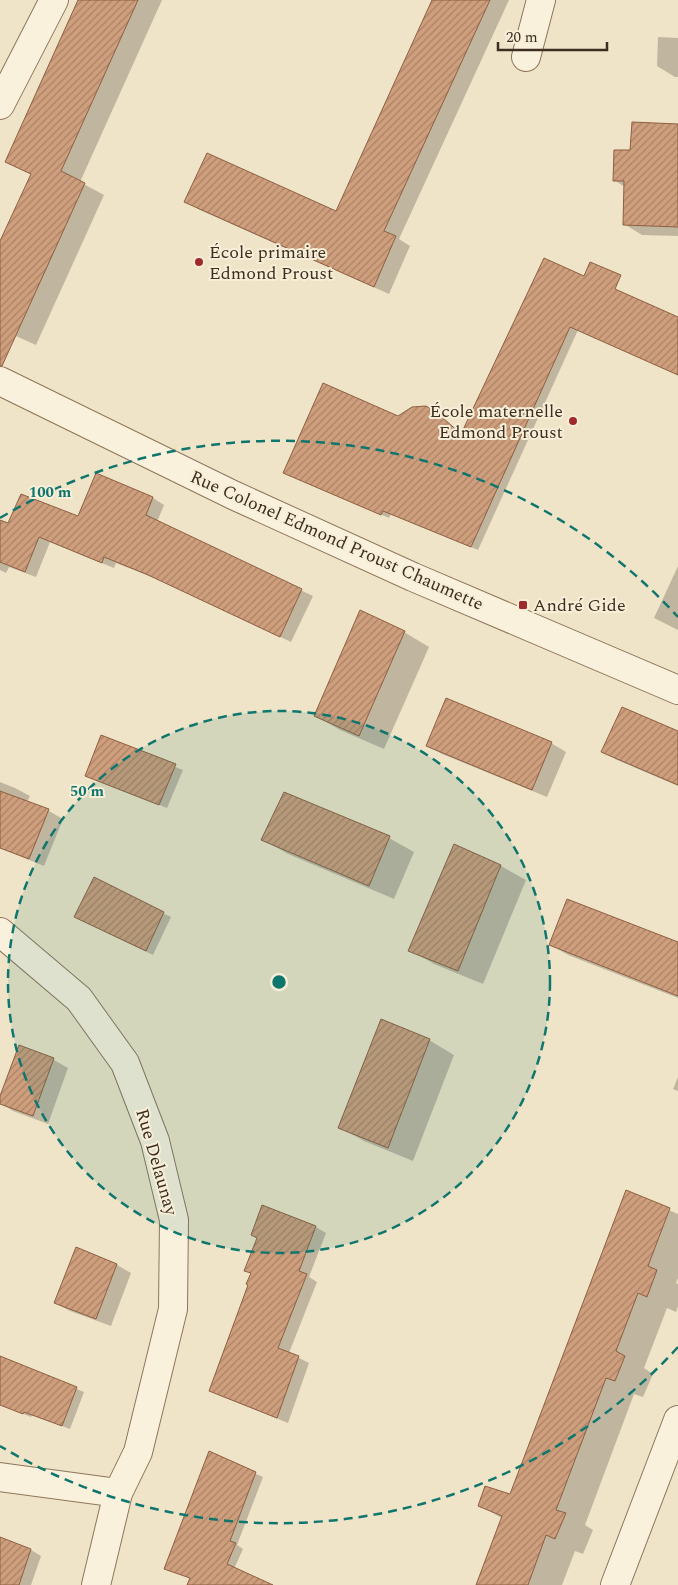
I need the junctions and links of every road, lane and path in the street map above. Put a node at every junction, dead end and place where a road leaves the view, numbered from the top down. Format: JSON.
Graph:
{"nodes":[{"id":1,"x":54,"y":0,"type":"edge"},
{"id":2,"x":541,"y":0,"type":"edge"},
{"id":3,"x":526,"y":57,"type":"dead end"},
{"id":4,"x":0,"y":105,"type":"edge"},
{"id":5,"x":0,"y":381,"type":"edge"},
{"id":6,"x":678,"y":690,"type":"edge"},
{"id":7,"x":0,"y":932,"type":"edge"},
{"id":8,"x":678,"y":1420,"type":"edge"},
{"id":9,"x":0,"y":1477,"type":"edge"},
{"id":10,"x":118,"y":1493,"type":"junction"},
{"id":11,"x":96,"y":1585,"type":"edge"},
{"id":12,"x":615,"y":1585,"type":"edge"}],
"edges":[{"from":1,"to":4,"type":"street"},
{"from":2,"to":3,"type":"street"},
{"from":5,"to":6,"type":"street","name":"Rue Colonel Edmond Proust Chaumette"},
{"from":7,"to":10,"type":"street","name":"Rue Delaunay"},
{"from":8,"to":12,"type":"street"},
{"from":9,"to":10,"type":"street"},
{"from":10,"to":11,"type":"street","name":"Rue Delaunay"}]}
